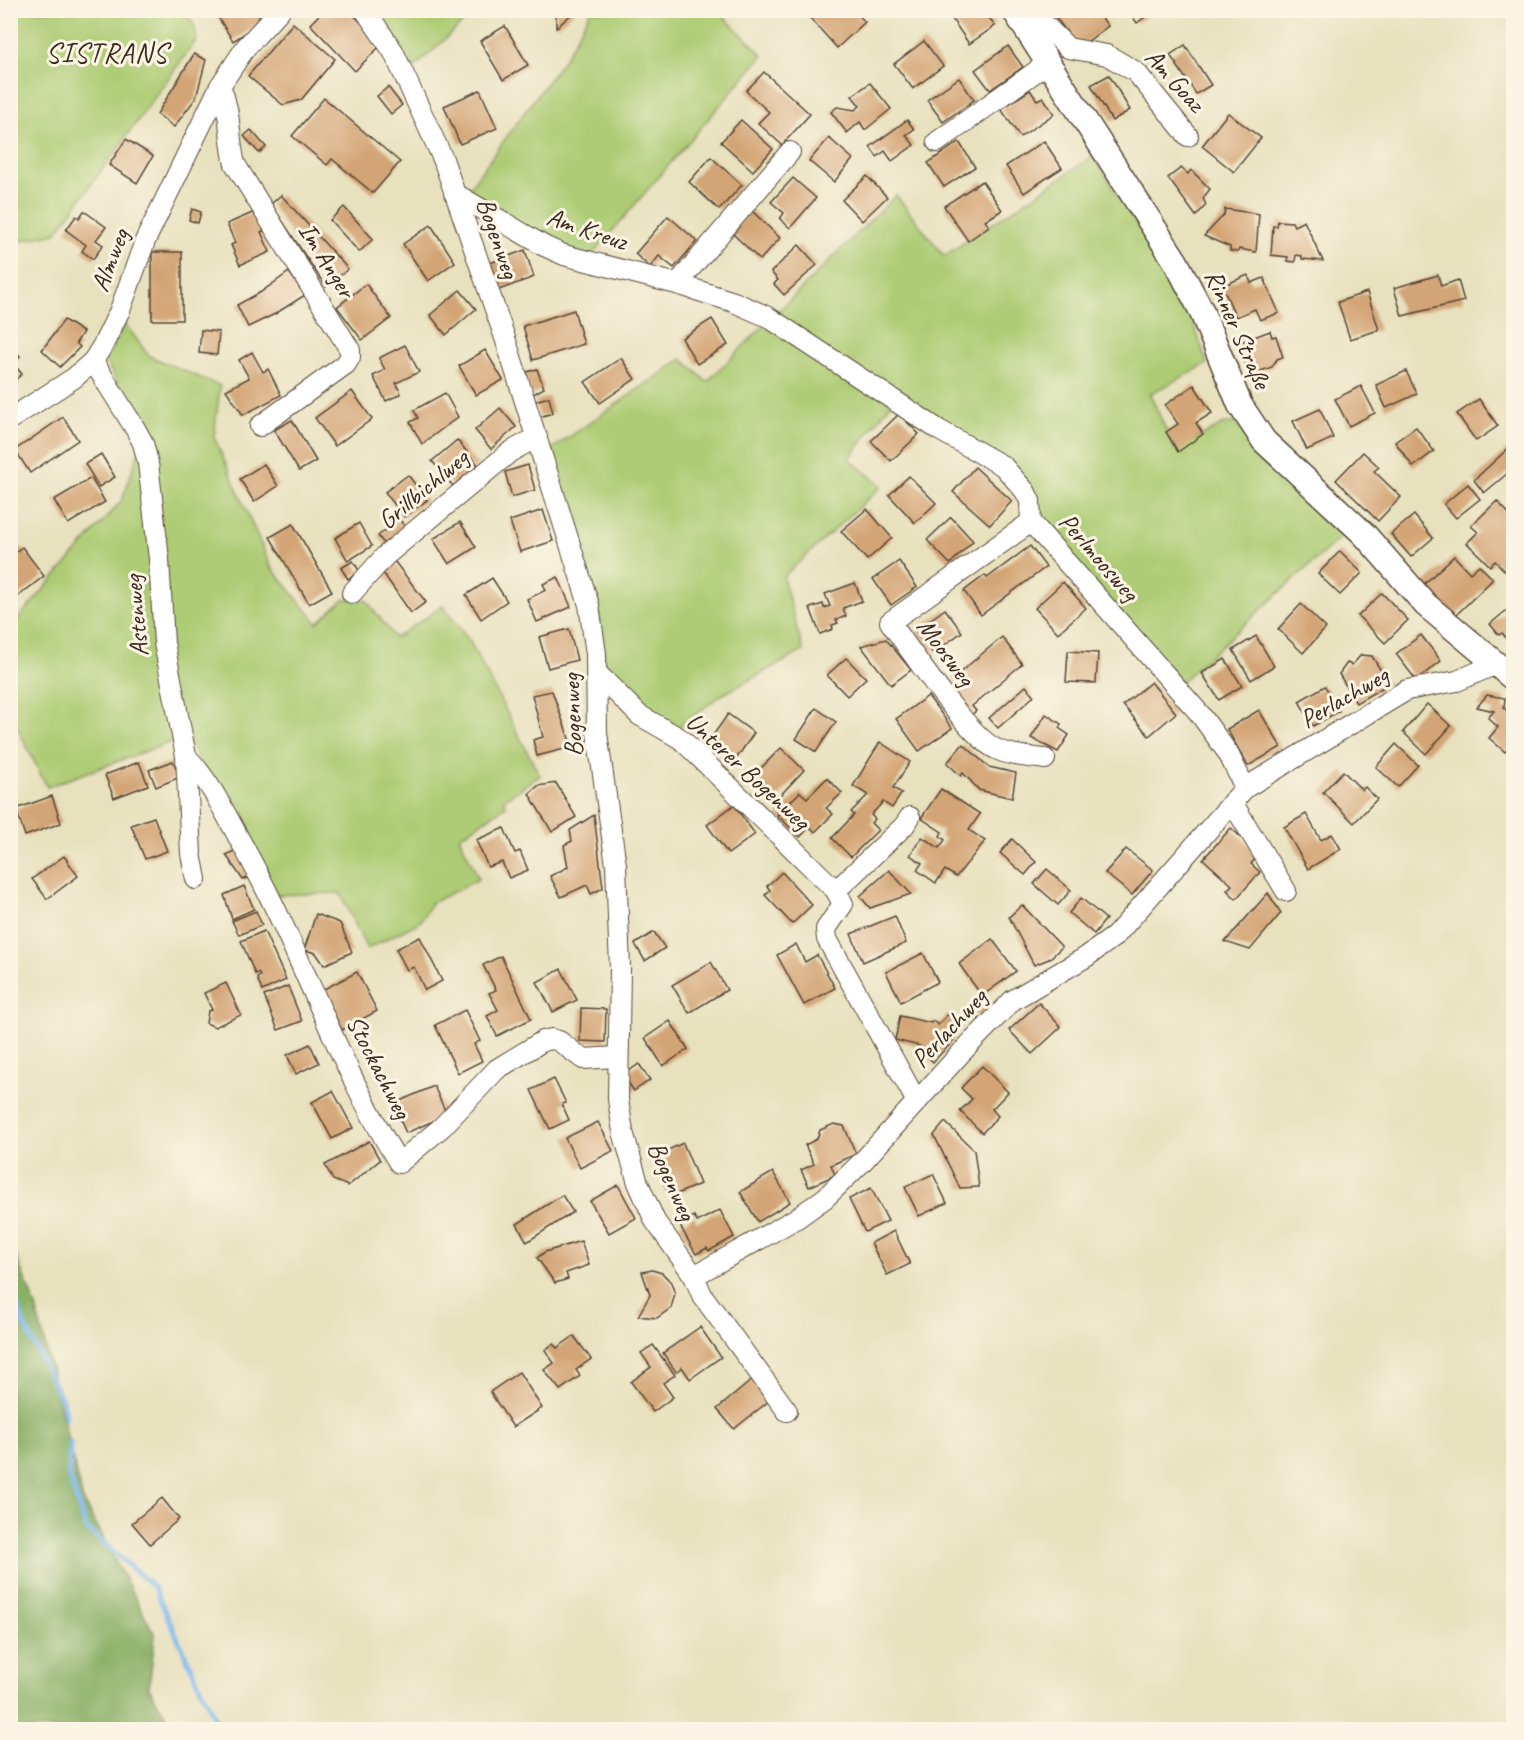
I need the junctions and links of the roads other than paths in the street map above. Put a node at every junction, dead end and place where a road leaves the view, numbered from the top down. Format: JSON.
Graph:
{"nodes":[{"id":1,"x":280,"y":10,"type":"edge"},
{"id":2,"x":365,"y":10,"type":"edge"},
{"id":3,"x":1014,"y":10,"type":"edge"},
{"id":4,"x":1030,"y":10,"type":"edge"},
{"id":5,"x":1048,"y":63,"type":"junction"},
{"id":6,"x":220,"y":86,"type":"junction"},
{"id":7,"x":1188,"y":136,"type":"dead end"},
{"id":8,"x":937,"y":142,"type":"dead end"},
{"id":9,"x":790,"y":152,"type":"dead end"},
{"id":10,"x":454,"y":193,"type":"junction"},
{"id":11,"x":677,"y":284,"type":"junction"},
{"id":12,"x":768,"y":317,"type":"joint"},
{"id":13,"x":93,"y":361,"type":"junction"},
{"id":14,"x":15,"y":412,"type":"edge"},
{"id":15,"x":260,"y":426,"type":"dead end"},
{"id":16,"x":537,"y":436,"type":"junction"},
{"id":17,"x":1031,"y":522,"type":"junction"},
{"id":18,"x":352,"y":593,"type":"dead end"},
{"id":19,"x":1505,"y":671,"type":"edge"},
{"id":20,"x":597,"y":672,"type":"junction"},
{"id":21,"x":186,"y":756,"type":"junction"},
{"id":22,"x":1046,"y":759,"type":"dead end"},
{"id":23,"x":1239,"y":795,"type":"junction"},
{"id":24,"x":910,"y":817,"type":"dead end"},
{"id":25,"x":196,"y":879,"type":"dead end"},
{"id":26,"x":834,"y":887,"type":"junction"},
{"id":27,"x":1286,"y":891,"type":"dead end"},
{"id":28,"x":617,"y":1057,"type":"junction"},
{"id":29,"x":917,"y":1102,"type":"junction"},
{"id":30,"x":694,"y":1276,"type":"junction"},
{"id":31,"x":787,"y":1411,"type":"dead end"}],
"edges":[{"from":1,"to":6,"type":"street","name":"Almweg"},
{"from":2,"to":10,"type":"street","name":"Bogenweg"},
{"from":3,"to":5,"type":"main road","name":"Rinner Straße"},
{"from":4,"to":7,"type":"street","name":"Am Goaz"},
{"from":5,"to":8,"type":"street"},
{"from":5,"to":19,"type":"main road","name":"Rinner Straße"},
{"from":6,"to":13,"type":"street","name":"Almweg"},
{"from":6,"to":15,"type":"street","name":"Im Anger"},
{"from":9,"to":11,"type":"street"},
{"from":10,"to":11,"type":"street","name":"Am Kreuz"},
{"from":10,"to":16,"type":"street","name":"Bogenweg"},
{"from":11,"to":12,"type":"street","name":"Am Kreuz"},
{"from":12,"to":17,"type":"street","name":"Perlmoosweg"},
{"from":13,"to":14,"type":"street","name":"Almweg"},
{"from":13,"to":21,"type":"street","name":"Astenweg"},
{"from":16,"to":18,"type":"street","name":"Grillbichlweg"},
{"from":16,"to":20,"type":"street","name":"Bogenweg"},
{"from":17,"to":22,"type":"street","name":"Moosweg"},
{"from":17,"to":23,"type":"street","name":"Perlmoosweg"},
{"from":19,"to":23,"type":"street","name":"Perlachweg"},
{"from":20,"to":26,"type":"street","name":"Unterer Bogenweg"},
{"from":20,"to":28,"type":"street","name":"Bogenweg"},
{"from":21,"to":25,"type":"street","name":"Astenweg"},
{"from":21,"to":28,"type":"street","name":"Stockachweg"},
{"from":23,"to":27,"type":"street"},
{"from":23,"to":29,"type":"street","name":"Perlachweg"},
{"from":24,"to":26,"type":"street"},
{"from":26,"to":29,"type":"street"},
{"from":28,"to":30,"type":"street","name":"Bogenweg"},
{"from":29,"to":30,"type":"street","name":"Perlachweg"},
{"from":30,"to":31,"type":"street","name":"Bogenweg"}]}
